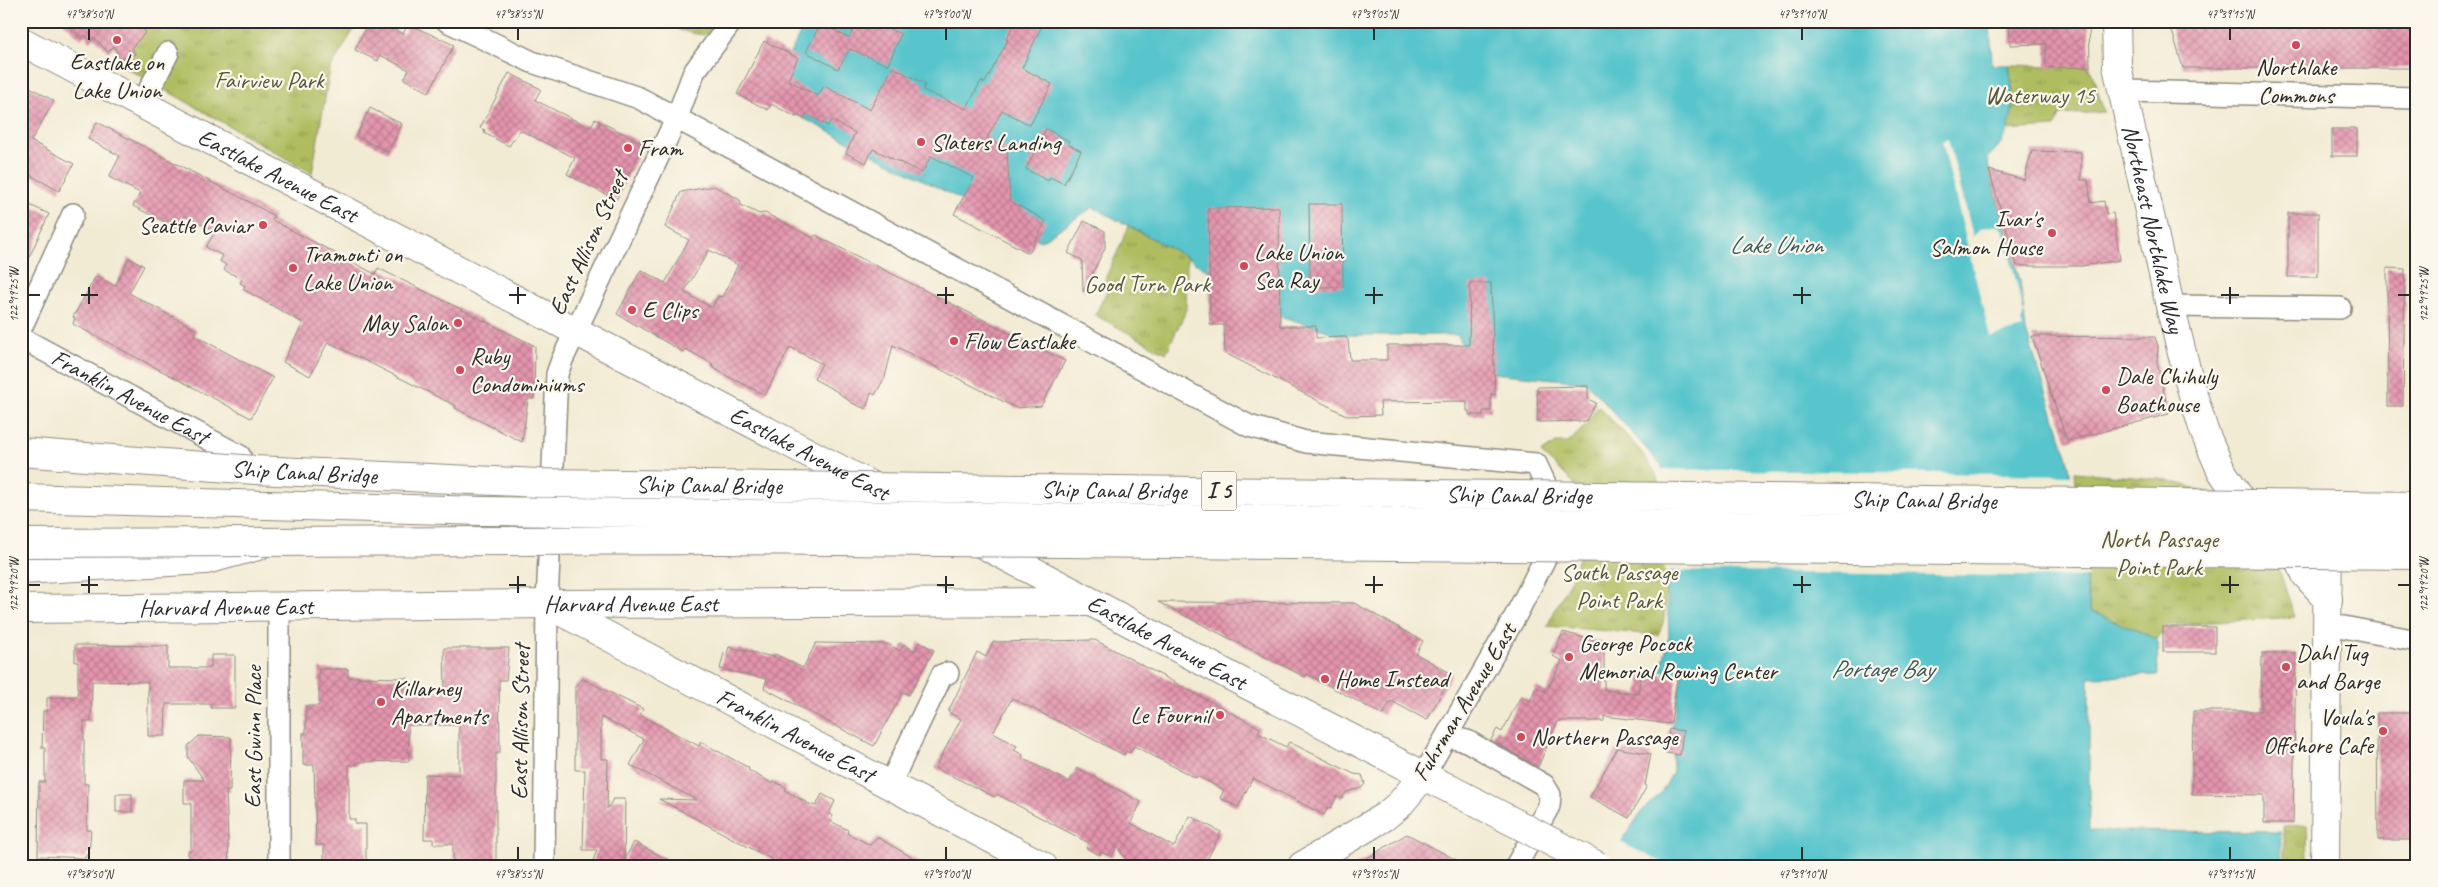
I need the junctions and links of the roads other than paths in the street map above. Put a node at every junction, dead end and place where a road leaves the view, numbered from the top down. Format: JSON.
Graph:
{"nodes":[{"id":1,"x":446,"y":21,"type":"edge"},
{"id":2,"x":732,"y":21,"type":"edge"},
{"id":3,"x":2116,"y":21,"type":"edge"},
{"id":4,"x":21,"y":41,"type":"edge"},
{"id":5,"x":168,"y":53,"type":"dead end"},
{"id":6,"x":2123,"y":91,"type":"junction"},
{"id":7,"x":2417,"y":98,"type":"edge"},
{"id":8,"x":142,"y":104,"type":"junction"},
{"id":9,"x":677,"y":118,"type":"junction"},
{"id":10,"x":73,"y":214,"type":"dead end"},
{"id":11,"x":2170,"y":306,"type":"junction"},
{"id":12,"x":2340,"y":308,"type":"dead end"},
{"id":13,"x":21,"y":328,"type":"edge"},
{"id":14,"x":576,"y":330,"type":"junction"},
{"id":15,"x":21,"y":338,"type":"edge"},
{"id":16,"x":21,"y":452,"type":"edge"},
{"id":17,"x":240,"y":456,"type":"dead end"},
{"id":18,"x":21,"y":498,"type":"edge"},
{"id":19,"x":2417,"y":506,"type":"edge"},
{"id":20,"x":2281,"y":518,"type":"junction"},
{"id":21,"x":2328,"y":518,"type":"junction"},
{"id":22,"x":2371,"y":518,"type":"junction"},
{"id":23,"x":2417,"y":518,"type":"edge"},
{"id":24,"x":2417,"y":533,"type":"edge"},
{"id":25,"x":21,"y":543,"type":"edge"},
{"id":26,"x":268,"y":543,"type":"junction"},
{"id":27,"x":2417,"y":555,"type":"edge"},
{"id":28,"x":21,"y":570,"type":"edge"},
{"id":29,"x":1092,"y":602,"type":"junction"},
{"id":30,"x":547,"y":604,"type":"junction"},
{"id":31,"x":279,"y":607,"type":"junction"},
{"id":32,"x":21,"y":609,"type":"edge"},
{"id":33,"x":2328,"y":612,"type":"junction"},
{"id":34,"x":2417,"y":641,"type":"edge"},
{"id":35,"x":948,"y":673,"type":"dead end"},
{"id":36,"x":1448,"y":737,"type":"junction"},
{"id":37,"x":1424,"y":775,"type":"junction"},
{"id":38,"x":890,"y":784,"type":"junction"},
{"id":39,"x":279,"y":866,"type":"edge"},
{"id":40,"x":544,"y":866,"type":"edge"},
{"id":41,"x":1043,"y":866,"type":"edge"},
{"id":42,"x":1302,"y":866,"type":"edge"},
{"id":43,"x":1516,"y":866,"type":"edge"},
{"id":44,"x":1598,"y":866,"type":"edge"},
{"id":45,"x":2325,"y":866,"type":"edge"}],
"edges":[{"from":1,"to":9,"type":"street"},
{"from":2,"to":9,"type":"street","name":"East Allison Street"},
{"from":3,"to":6,"type":"main road","name":"Northeast Northlake Way"},
{"from":4,"to":8,"type":"main road","name":"Eastlake Avenue East"},
{"from":5,"to":8,"type":"street"},
{"from":6,"to":7,"type":"street"},
{"from":6,"to":11,"type":"main road","name":"Northeast Northlake Way"},
{"from":8,"to":14,"type":"main road","name":"Eastlake Avenue East"},
{"from":9,"to":14,"type":"street","name":"East Allison Street"},
{"from":9,"to":36,"type":"street","name":"Fuhrman Avenue East"},
{"from":10,"to":13,"type":"street"},
{"from":11,"to":12,"type":"street"},
{"from":11,"to":20,"type":"main road","name":"Northeast Northlake Way"},
{"from":14,"to":29,"type":"main road","name":"Eastlake Avenue East"},
{"from":14,"to":30,"type":"street","name":"East Allison Street"},
{"from":15,"to":17,"type":"street","name":"Franklin Avenue East"},
{"from":16,"to":19,"type":"main road","name":"Ship Canal Bridge","number":"I 5","bridge":true},
{"from":18,"to":24,"type":"main road","name":"Ship Canal Bridge","bridge":true},
{"from":20,"to":21,"type":"main road","name":"Northeast Northlake Way"},
{"from":20,"to":33,"type":"main road"},
{"from":21,"to":22,"type":"main road","name":"Northeast Northlake Way"},
{"from":21,"to":33,"type":"main road"},
{"from":22,"to":23,"type":"main road","name":"Northeast Northlake Way"},
{"from":22,"to":33,"type":"main road"},
{"from":25,"to":26,"type":"main road","number":"I 5","bridge":true},
{"from":26,"to":27,"type":"main road","number":"I 5","bridge":true},
{"from":26,"to":28,"type":"main road"},
{"from":29,"to":30,"type":"main road","name":"Harvard Avenue East"},
{"from":29,"to":37,"type":"main road","name":"Eastlake Avenue East"},
{"from":30,"to":31,"type":"main road","name":"Harvard Avenue East"},
{"from":30,"to":38,"type":"main road","name":"Franklin Avenue East"},
{"from":30,"to":40,"type":"street","name":"East Allison Street"},
{"from":31,"to":32,"type":"main road","name":"Harvard Avenue East"},
{"from":31,"to":39,"type":"street","name":"East Gwinn Place"},
{"from":33,"to":34,"type":"street"},
{"from":33,"to":45,"type":"main road"},
{"from":35,"to":38,"type":"street"},
{"from":36,"to":37,"type":"street","name":"Fuhrman Avenue East"},
{"from":36,"to":43,"type":"street"},
{"from":37,"to":42,"type":"main road","name":"Fuhrman Avenue East"},
{"from":37,"to":44,"type":"main road","name":"Eastlake Avenue East","bridge":true},
{"from":38,"to":41,"type":"main road","name":"Franklin Avenue East"}]}
